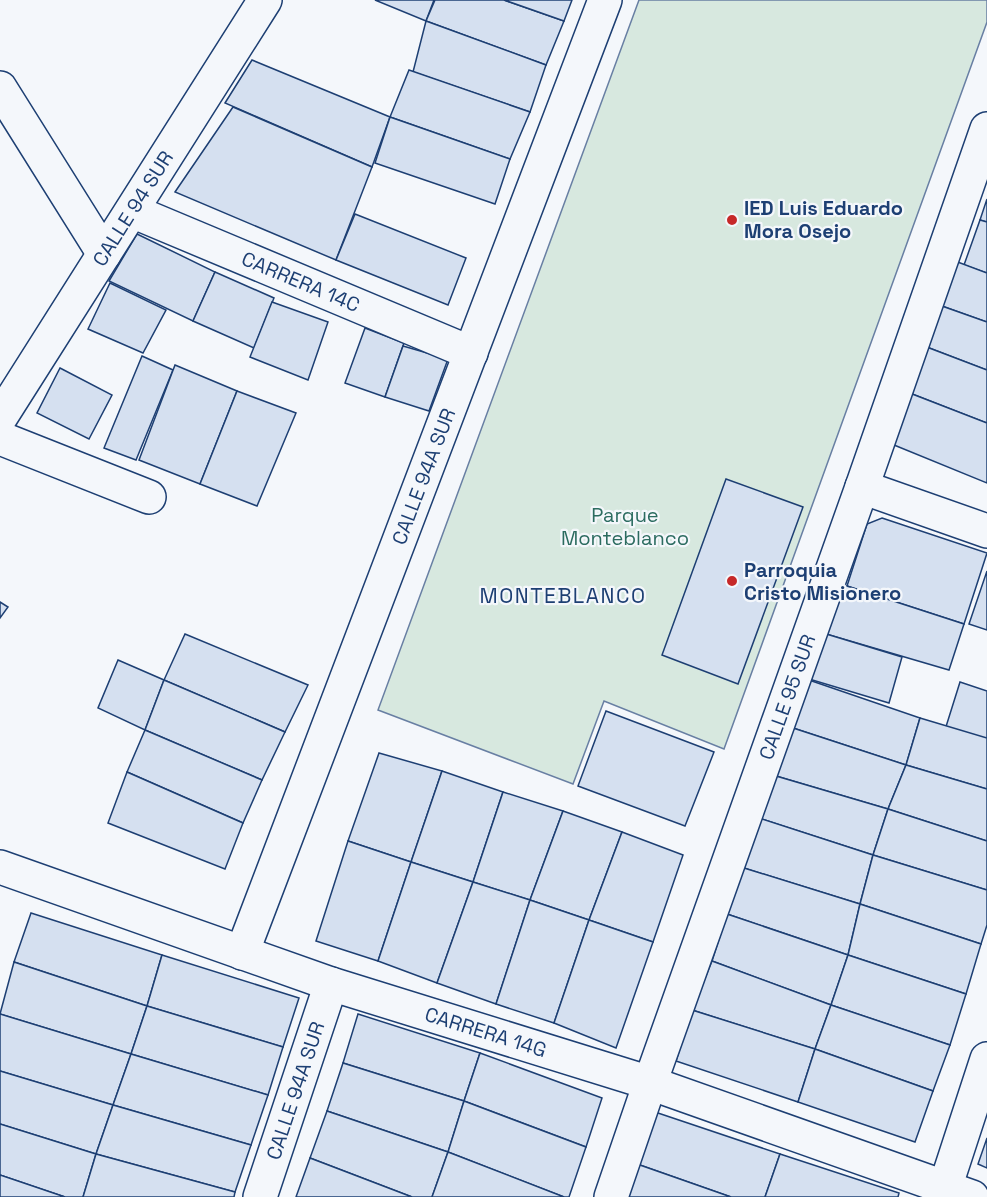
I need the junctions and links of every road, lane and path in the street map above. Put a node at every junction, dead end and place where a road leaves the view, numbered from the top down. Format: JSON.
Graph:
{"nodes":[{"id":1,"x":265,"y":0,"type":"edge"},
{"id":2,"x":605,"y":0,"type":"edge"},
{"id":3,"x":0,"y":88,"type":"edge"},
{"id":4,"x":987,"y":129,"type":"edge"},
{"id":5,"x":132,"y":212,"type":"junction"},
{"id":6,"x":104,"y":254,"type":"junction"},
{"id":7,"x":471,"y":353,"type":"junction"},
{"id":8,"x":0,"y":418,"type":"edge"},
{"id":9,"x":0,"y":438,"type":"edge"},
{"id":10,"x":862,"y":487,"type":"junction"},
{"id":11,"x":149,"y":497,"type":"dead end"},
{"id":12,"x":987,"y":531,"type":"edge"},
{"id":13,"x":0,"y":867,"type":"edge"},
{"id":14,"x":242,"y":952,"type":"junction"},
{"id":15,"x":331,"y":984,"type":"junction"},
{"id":16,"x":987,"y":1059,"type":"edge"},
{"id":17,"x":650,"y":1083,"type":"junction"},
{"id":18,"x":953,"y":1194,"type":"edge"},
{"id":19,"x":260,"y":1197,"type":"edge"},
{"id":20,"x":611,"y":1197,"type":"edge"}],
"edges":[{"from":1,"to":5,"type":"street","name":"CALLE 94 SUR"},
{"from":2,"to":7,"type":"street","name":"CALLE 94A SUR"},
{"from":3,"to":6,"type":"street"},
{"from":4,"to":10,"type":"street","name":"CALLE 95 SUR"},
{"from":5,"to":6,"type":"street","name":"CALLE 94 SUR"},
{"from":5,"to":7,"type":"street","name":"CARRERA 14C"},
{"from":6,"to":8,"type":"street","name":"CALLE 94 SUR"},
{"from":7,"to":14,"type":"street","name":"CALLE 94A SUR"},
{"from":9,"to":11,"type":"street"},
{"from":10,"to":12,"type":"street"},
{"from":10,"to":17,"type":"street","name":"CALLE 95 SUR"},
{"from":13,"to":14,"type":"street","name":"CARRERA 14G"},
{"from":14,"to":15,"type":"street","name":"CARRERA 14G"},
{"from":15,"to":17,"type":"street","name":"CARRERA 14G"},
{"from":15,"to":19,"type":"street","name":"CALLE 94A SUR"},
{"from":16,"to":18,"type":"street"},
{"from":17,"to":18,"type":"street","name":"CARRERA 14G"},
{"from":17,"to":20,"type":"street","name":"CALLE 95 SUR"}]}
